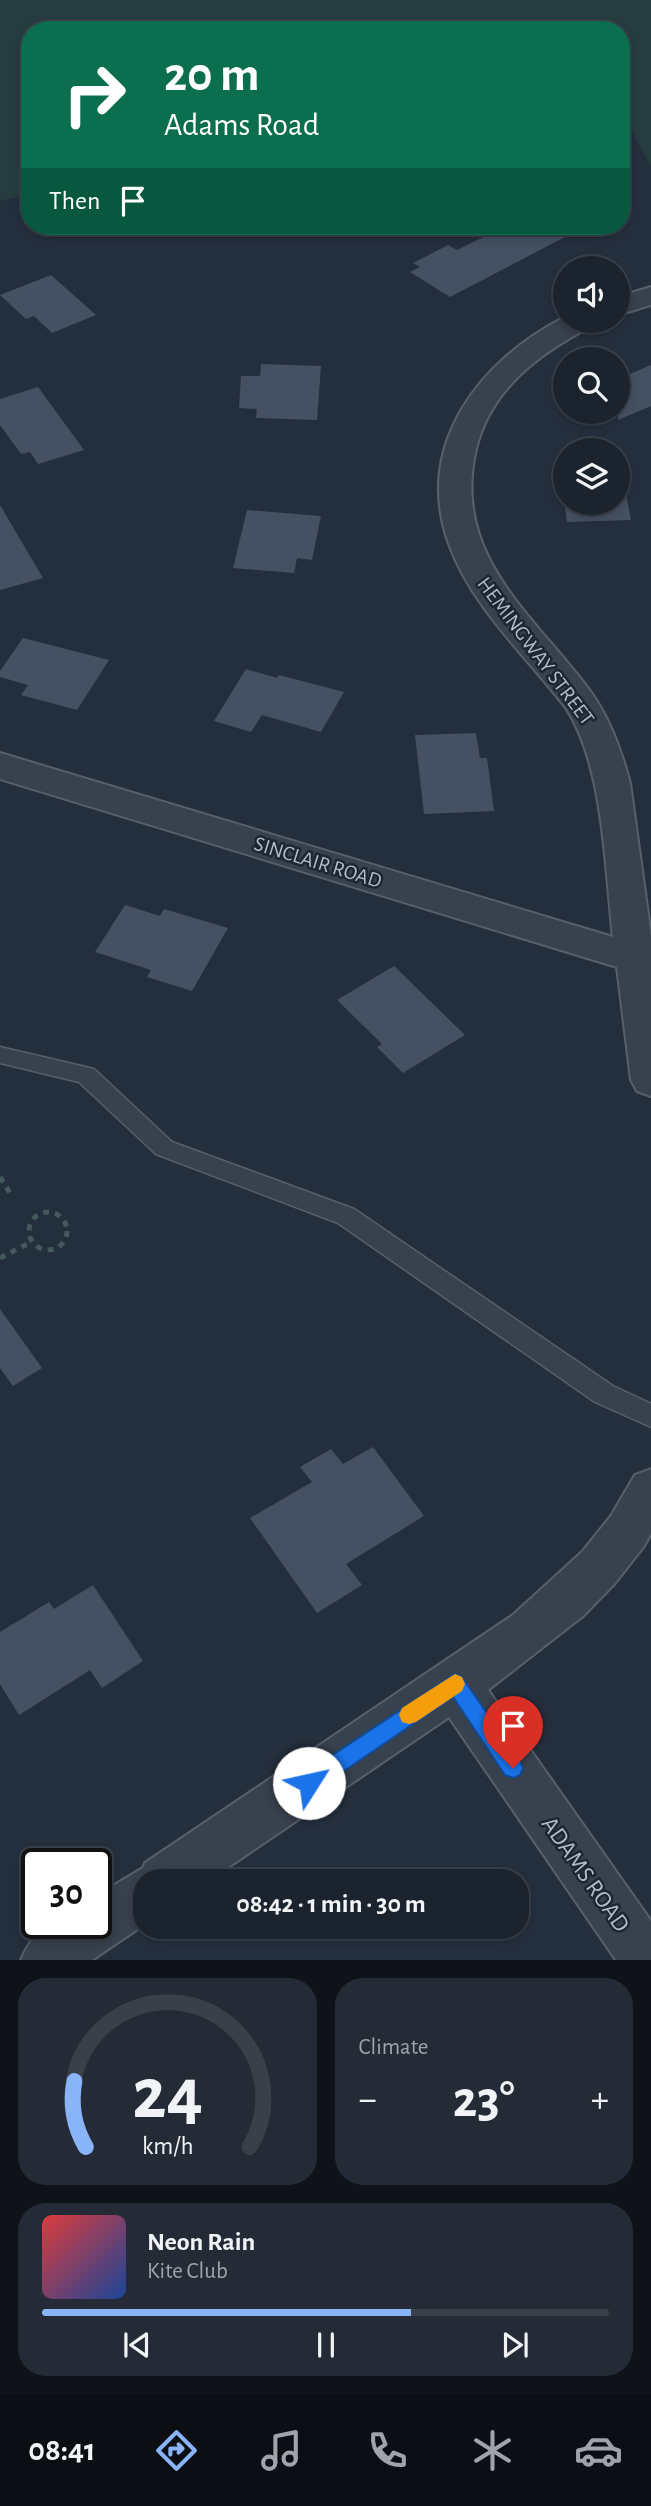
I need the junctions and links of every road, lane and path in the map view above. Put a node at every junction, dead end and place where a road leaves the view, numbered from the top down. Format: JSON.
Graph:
{"nodes":[{"id":1,"x":651,"y":296,"type":"edge"},
{"id":2,"x":630,"y":302,"type":"edge"},
{"id":3,"x":559,"y":333,"type":"edge"},
{"id":4,"x":0,"y":766,"type":"edge"},
{"id":5,"x":643,"y":961,"type":"edge"},
{"id":6,"x":0,"y":1055,"type":"edge"},
{"id":7,"x":651,"y":1080,"type":"edge"},
{"id":8,"x":0,"y":1177,"type":"edge"},
{"id":9,"x":10,"y":1193,"type":"dead end"},
{"id":10,"x":31,"y":1242,"type":"junction"},
{"id":11,"x":0,"y":1258,"type":"edge"},
{"id":12,"x":651,"y":1416,"type":"edge"},
{"id":13,"x":651,"y":1490,"type":"edge"},
{"id":14,"x":455,"y":1684,"type":"junction"},
{"id":15,"x":181,"y":1869,"type":"edge"},
{"id":16,"x":133,"y":1901,"type":"edge"},
{"id":17,"x":47,"y":1960,"type":"edge"},
{"id":18,"x":647,"y":1960,"type":"edge"}],
"edges":[{"from":1,"to":2,"type":"street"},
{"from":3,"to":5,"type":"street","name":"HEMINGWAY STREET"},
{"from":4,"to":5,"type":"street","name":"SINCLAIR ROAD"},
{"from":5,"to":7,"type":"street","name":"HEMINGWAY STREET"},
{"from":6,"to":12,"type":"lane"},
{"from":8,"to":9,"type":"path"},
{"from":10,"to":10,"type":"path"},
{"from":10,"to":11,"type":"path"},
{"from":13,"to":14,"type":"street"},
{"from":14,"to":15,"type":"street"},
{"from":14,"to":18,"type":"street","name":"ADAMS ROAD"},
{"from":16,"to":17,"type":"street"}]}
